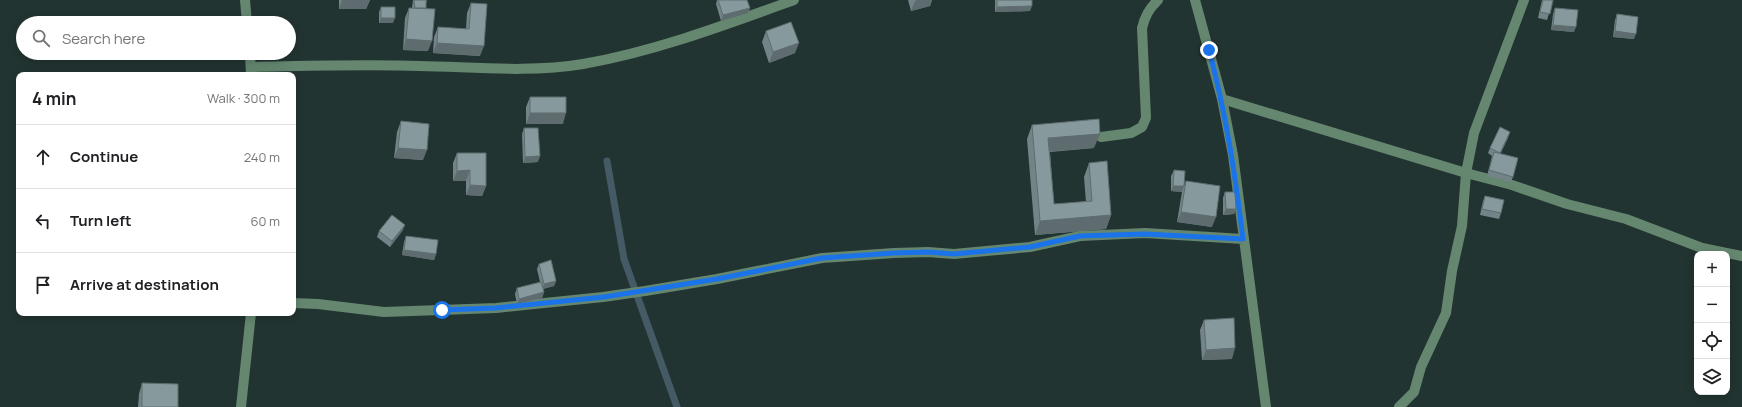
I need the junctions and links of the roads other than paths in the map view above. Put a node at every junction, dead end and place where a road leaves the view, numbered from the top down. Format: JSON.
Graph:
{"nodes":[{"id":1,"x":245,"y":0,"type":"edge"},
{"id":2,"x":794,"y":0,"type":"edge"},
{"id":3,"x":1158,"y":0,"type":"edge"},
{"id":4,"x":1195,"y":0,"type":"edge"},
{"id":5,"x":1524,"y":0,"type":"edge"},
{"id":6,"x":246,"y":16,"type":"edge"},
{"id":7,"x":250,"y":60,"type":"edge"},
{"id":8,"x":251,"y":71,"type":"edge"},
{"id":9,"x":1222,"y":99,"type":"junction"},
{"id":10,"x":1101,"y":137,"type":"edge"},
{"id":11,"x":1466,"y":173,"type":"junction"},
{"id":12,"x":1243,"y":239,"type":"junction"},
{"id":13,"x":1742,"y":256,"type":"edge"},
{"id":14,"x":296,"y":303,"type":"edge"},
{"id":15,"x":251,"y":316,"type":"edge"},
{"id":16,"x":241,"y":407,"type":"edge"},
{"id":17,"x":1266,"y":407,"type":"edge"},
{"id":18,"x":1399,"y":407,"type":"edge"}],
"edges":[{"from":1,"to":6,"type":"street"},
{"from":2,"to":8,"type":"street"},
{"from":3,"to":10,"type":"street"},
{"from":4,"to":9,"type":"street"},
{"from":5,"to":11,"type":"street"},
{"from":7,"to":8,"type":"street"},
{"from":9,"to":11,"type":"street"},
{"from":9,"to":12,"type":"street"},
{"from":11,"to":13,"type":"street"},
{"from":11,"to":18,"type":"street"},
{"from":12,"to":14,"type":"street"},
{"from":12,"to":17,"type":"street"},
{"from":15,"to":16,"type":"street"}]}
